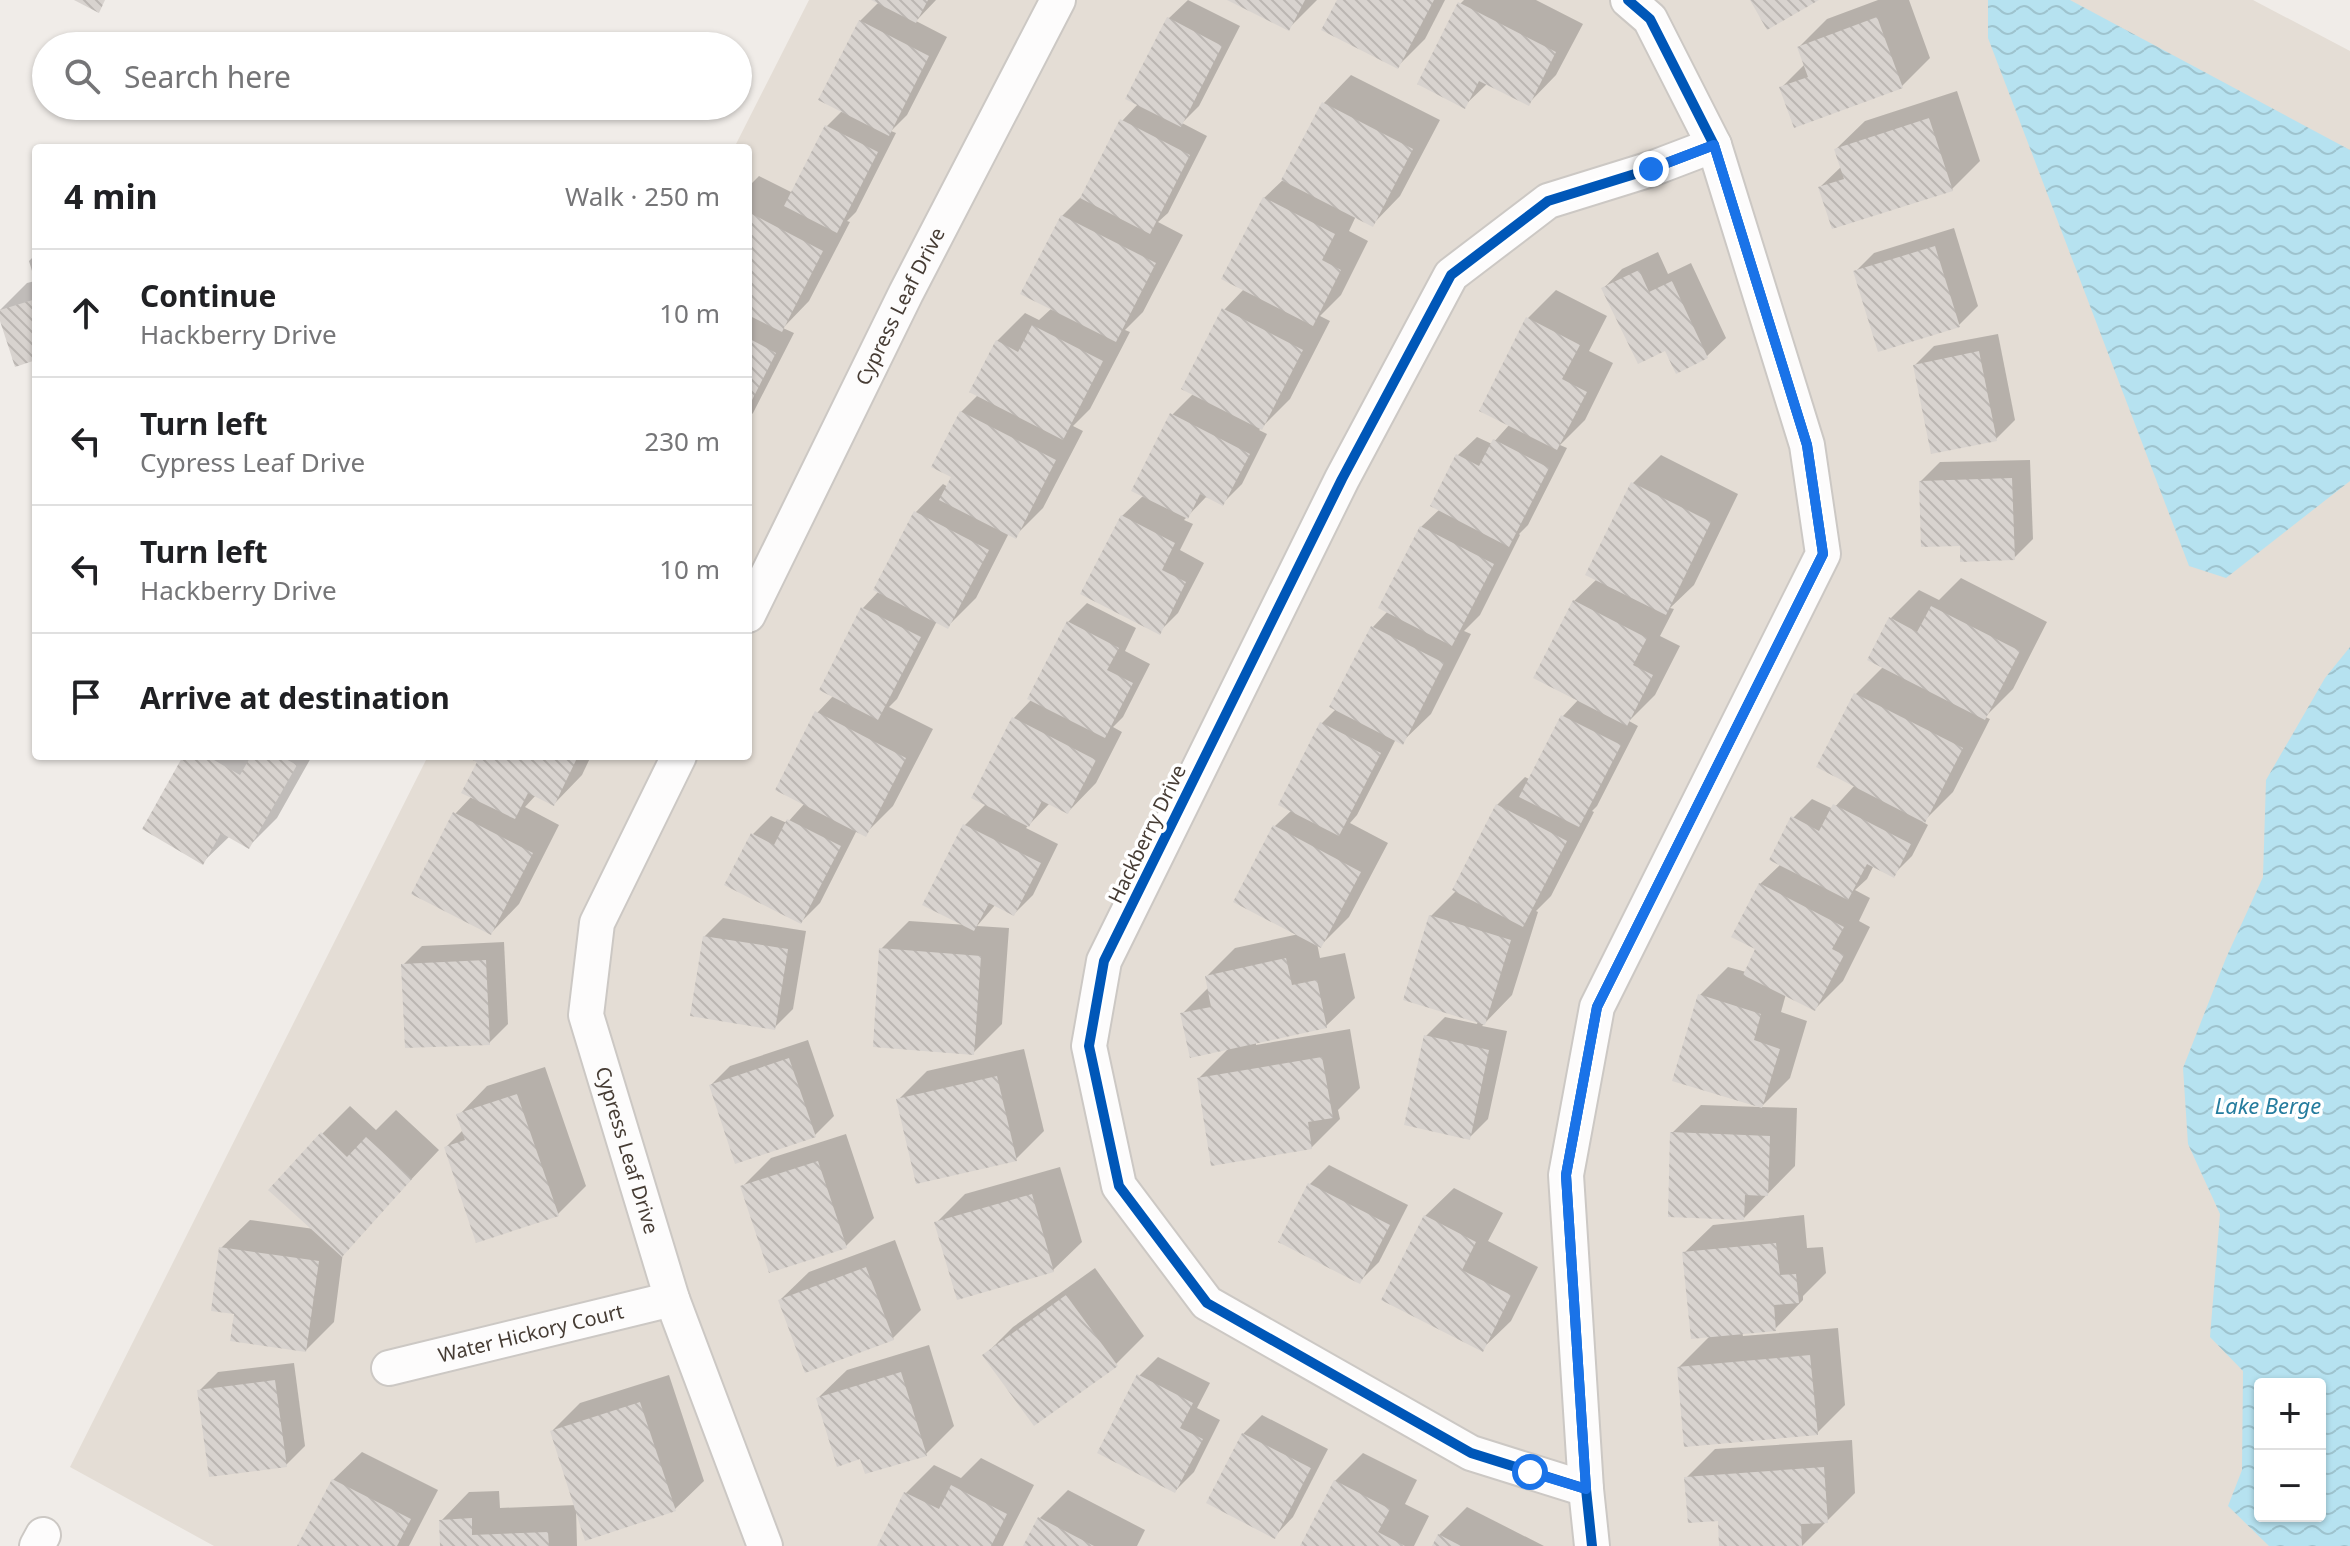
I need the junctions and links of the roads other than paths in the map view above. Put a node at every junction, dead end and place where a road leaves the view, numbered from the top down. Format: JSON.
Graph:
{"nodes":[{"id":1,"x":1058,"y":0,"type":"edge"},
{"id":2,"x":1628,"y":0,"type":"edge"},
{"id":3,"x":1714,"y":145,"type":"junction"},
{"id":4,"x":752,"y":607,"type":"edge"},
{"id":5,"x":677,"y":760,"type":"edge"},
{"id":6,"x":672,"y":1299,"type":"junction"},
{"id":7,"x":389,"y":1368,"type":"dead end"},
{"id":8,"x":1586,"y":1489,"type":"junction"},
{"id":9,"x":765,"y":1546,"type":"edge"},
{"id":10,"x":1592,"y":1546,"type":"edge"}],
"edges":[{"from":1,"to":4,"type":"street","name":"Cypress Leaf Drive"},
{"from":2,"to":3,"type":"street"},
{"from":3,"to":8,"type":"street"},
{"from":3,"to":8,"type":"street","name":"Hackberry Drive"},
{"from":5,"to":6,"type":"street","name":"Cypress Leaf Drive"},
{"from":6,"to":7,"type":"street","name":"Water Hickory Court"},
{"from":6,"to":9,"type":"street","name":"Cypress Leaf Drive"},
{"from":8,"to":10,"type":"street"}]}
